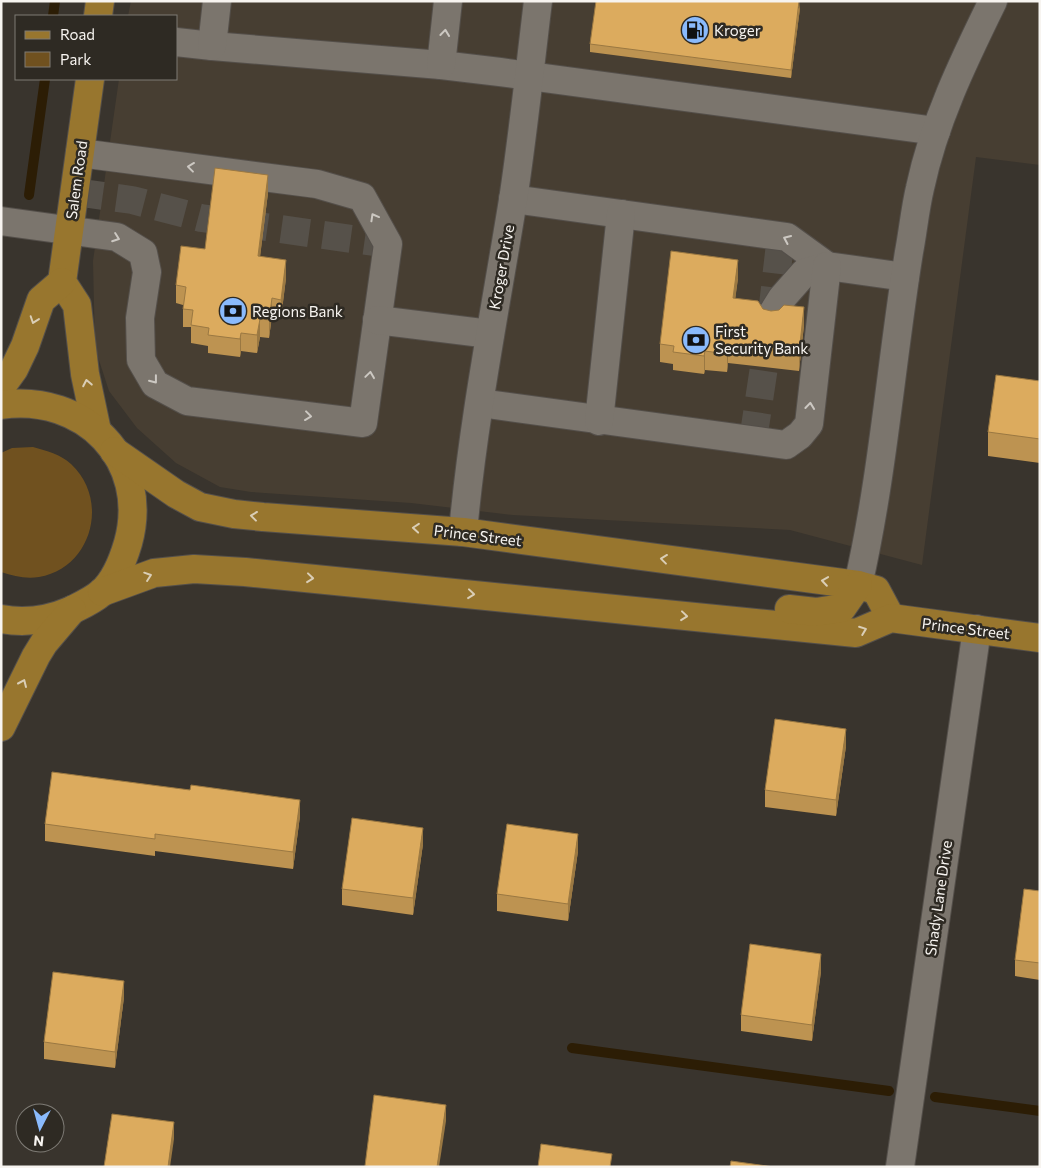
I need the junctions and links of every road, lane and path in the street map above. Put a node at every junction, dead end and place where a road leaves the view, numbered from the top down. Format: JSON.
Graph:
{"nodes":[{"id":1,"x":100,"y":1,"type":"edge"},
{"id":2,"x":218,"y":1,"type":"edge"},
{"id":3,"x":448,"y":1,"type":"edge"},
{"id":4,"x":538,"y":1,"type":"edge"},
{"id":5,"x":992,"y":1,"type":"edge"},
{"id":6,"x":98,"y":15,"type":"edge"},
{"id":7,"x":178,"y":42,"type":"edge"},
{"id":8,"x":212,"y":46,"type":"junction"},
{"id":9,"x":441,"y":65,"type":"junction"},
{"id":10,"x":529,"y":76,"type":"junction"},
{"id":11,"x":90,"y":80,"type":"edge"},
{"id":12,"x":936,"y":131,"type":"junction"},
{"id":13,"x":80,"y":153,"type":"junction"},
{"id":14,"x":513,"y":199,"type":"junction"},
{"id":15,"x":621,"y":214,"type":"junction"},
{"id":16,"x":1,"y":221,"type":"edge"},
{"id":17,"x":68,"y":230,"type":"junction"},
{"id":18,"x":827,"y":266,"type":"junction"},
{"id":19,"x":905,"y":277,"type":"junction"},
{"id":20,"x":62,"y":282,"type":"junction"},
{"id":21,"x":772,"y":314,"type":"edge"},
{"id":22,"x":377,"y":320,"type":"junction"},
{"id":23,"x":490,"y":334,"type":"junction"},
{"id":24,"x":1,"y":387,"type":"edge"},
{"id":25,"x":480,"y":403,"type":"junction"},
{"id":26,"x":1,"y":405,"type":"edge"},
{"id":27,"x":599,"y":421,"type":"junction"},
{"id":28,"x":97,"y":431,"type":"junction"},
{"id":29,"x":114,"y":452,"type":"junction"},
{"id":30,"x":463,"y":532,"type":"junction"},
{"id":31,"x":858,"y":585,"type":"junction"},
{"id":32,"x":102,"y":592,"type":"junction"},
{"id":33,"x":72,"y":610,"type":"junction"},
{"id":34,"x":636,"y":610,"type":"junction"},
{"id":35,"x":891,"y":618,"type":"junction"},
{"id":36,"x":1,"y":619,"type":"edge"},
{"id":37,"x":977,"y":629,"type":"junction"},
{"id":38,"x":1040,"y":638,"type":"edge"},
{"id":39,"x":1,"y":727,"type":"edge"},
{"id":40,"x":900,"y":1167,"type":"edge"}],
"edges":[{"from":1,"to":6,"type":"main road"},
{"from":2,"to":8,"type":"street"},
{"from":9,"to":3,"type":"street","one_way":true},
{"from":4,"to":10,"type":"street","name":"Kroger Drive"},
{"from":5,"to":12,"type":"street"},
{"from":7,"to":8,"type":"street"},
{"from":8,"to":9,"type":"street"},
{"from":9,"to":10,"type":"street"},
{"from":10,"to":12,"type":"street"},
{"from":10,"to":14,"type":"street","name":"Kroger Drive"},
{"from":11,"to":13,"type":"main road","name":"Salem Road"},
{"from":12,"to":19,"type":"street"},
{"from":13,"to":17,"type":"main road","name":"Salem Road"},
{"from":22,"to":13,"type":"street","one_way":true},
{"from":14,"to":15,"type":"street"},
{"from":14,"to":23,"type":"street","name":"Kroger Drive"},
{"from":18,"to":15,"type":"street","one_way":true},
{"from":15,"to":27,"type":"street"},
{"from":16,"to":17,"type":"street"},
{"from":17,"to":20,"type":"main road","name":"Salem Road"},
{"from":17,"to":22,"type":"street","one_way":true},
{"from":18,"to":19,"type":"street"},
{"from":18,"to":21,"type":"street"},
{"from":27,"to":18,"type":"street","one_way":true},
{"from":19,"to":31,"type":"street"},
{"from":20,"to":24,"type":"main road","one_way":true},
{"from":28,"to":20,"type":"main road","one_way":true},
{"from":22,"to":23,"type":"street"},
{"from":23,"to":25,"type":"street","name":"Kroger Drive"},
{"from":25,"to":27,"type":"street"},
{"from":25,"to":30,"type":"street","name":"Kroger Drive"},
{"from":26,"to":28,"type":"main road"},
{"from":28,"to":29,"type":"main road"},
{"from":30,"to":29,"type":"main road","name":"Prince Street","one_way":true},
{"from":29,"to":32,"type":"main road"},
{"from":31,"to":30,"type":"main road","name":"Prince Street","one_way":true},
{"from":31,"to":34,"type":"main road"},
{"from":31,"to":35,"type":"main road","name":"Prince Street"},
{"from":32,"to":33,"type":"main road"},
{"from":32,"to":34,"type":"main road","one_way":true},
{"from":33,"to":36,"type":"main road"},
{"from":39,"to":33,"type":"main road","one_way":true},
{"from":34,"to":35,"type":"main road","one_way":true},
{"from":35,"to":37,"type":"main road","name":"Prince Street"},
{"from":37,"to":38,"type":"main road","name":"Prince Street"},
{"from":37,"to":40,"type":"street","name":"Shady Lane Drive"}]}
